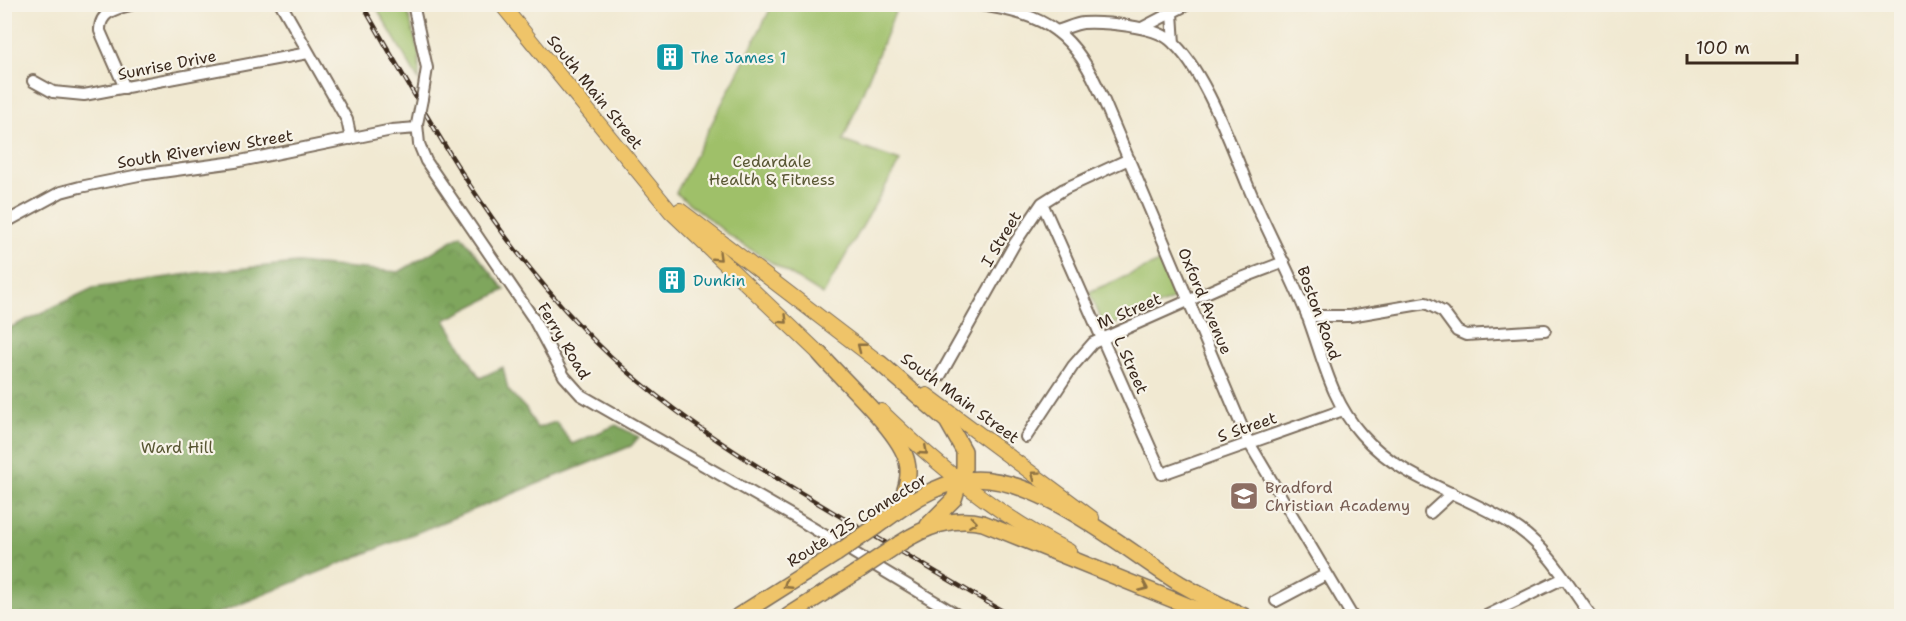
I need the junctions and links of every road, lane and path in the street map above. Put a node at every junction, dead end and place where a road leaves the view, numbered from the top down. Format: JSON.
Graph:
{"nodes":[{"id":1,"x":135,"y":4,"type":"edge"},
{"id":2,"x":281,"y":4,"type":"edge"},
{"id":3,"x":413,"y":4,"type":"edge"},
{"id":4,"x":501,"y":4,"type":"edge"},
{"id":5,"x":975,"y":4,"type":"edge"},
{"id":6,"x":1188,"y":4,"type":"edge"},
{"id":7,"x":991,"y":6,"type":"edge"},
{"id":8,"x":1172,"y":13,"type":"junction"},
{"id":9,"x":1142,"y":28,"type":"junction"},
{"id":10,"x":1056,"y":31,"type":"junction"},
{"id":11,"x":1174,"y":44,"type":"junction"},
{"id":12,"x":308,"y":53,"type":"junction"},
{"id":13,"x":33,"y":81,"type":"dead end"},
{"id":14,"x":125,"y":88,"type":"junction"},
{"id":15,"x":417,"y":126,"type":"junction"},
{"id":16,"x":351,"y":139,"type":"junction"},
{"id":17,"x":1129,"y":159,"type":"junction"},
{"id":18,"x":662,"y":200,"type":"junction"},
{"id":19,"x":1042,"y":203,"type":"junction"},
{"id":20,"x":4,"y":223,"type":"edge"},
{"id":21,"x":1284,"y":262,"type":"junction"},
{"id":22,"x":1189,"y":302,"type":"junction"},
{"id":23,"x":1307,"y":316,"type":"junction"},
{"id":24,"x":1545,"y":330,"type":"dead end"},
{"id":25,"x":1102,"y":338,"type":"junction"},
{"id":26,"x":820,"y":354,"type":"junction"},
{"id":27,"x":880,"y":363,"type":"junction"},
{"id":28,"x":940,"y":376,"type":"dead end"},
{"id":29,"x":1343,"y":410,"type":"junction"},
{"id":30,"x":1026,"y":437,"type":"dead end"},
{"id":31,"x":1248,"y":441,"type":"junction"},
{"id":32,"x":1162,"y":474,"type":"joint"},
{"id":33,"x":961,"y":480,"type":"junction"},
{"id":34,"x":1452,"y":493,"type":"junction"},
{"id":35,"x":898,"y":511,"type":"junction"},
{"id":36,"x":1430,"y":513,"type":"dead end"},
{"id":37,"x":923,"y":529,"type":"junction"},
{"id":38,"x":1130,"y":551,"type":"junction"},
{"id":39,"x":1091,"y":565,"type":"junction"},
{"id":40,"x":1327,"y":574,"type":"junction"},
{"id":41,"x":1564,"y":578,"type":"junction"},
{"id":42,"x":1276,"y":601,"type":"dead end"},
{"id":43,"x":738,"y":616,"type":"edge"},
{"id":44,"x":788,"y":616,"type":"edge"},
{"id":45,"x":959,"y":616,"type":"edge"},
{"id":46,"x":1213,"y":616,"type":"edge"},
{"id":47,"x":1244,"y":616,"type":"edge"},
{"id":48,"x":1352,"y":616,"type":"edge"},
{"id":49,"x":1486,"y":616,"type":"edge"},
{"id":50,"x":1591,"y":616,"type":"edge"}],
"edges":[{"from":1,"to":14,"type":"street"},
{"from":2,"to":12,"type":"street"},
{"from":3,"to":15,"type":"street","name":"Ferry Road","bridge":true},
{"from":4,"to":18,"type":"main road","name":"South Main Street"},
{"from":5,"to":7,"type":"street"},
{"from":6,"to":8,"type":"street"},
{"from":7,"to":10,"type":"street","name":"Oxford Avenue"},
{"from":8,"to":9,"type":"street"},
{"from":8,"to":11,"type":"street"},
{"from":9,"to":10,"type":"street","name":"Boston Road"},
{"from":9,"to":11,"type":"street","name":"Boston Road"},
{"from":10,"to":17,"type":"street","name":"Oxford Avenue"},
{"from":11,"to":21,"type":"street","name":"Boston Road"},
{"from":12,"to":14,"type":"street","name":"Sunrise Drive"},
{"from":12,"to":16,"type":"street"},
{"from":13,"to":14,"type":"street","name":"Sunrise Drive"},
{"from":15,"to":16,"type":"street","name":"South Riverview Street"},
{"from":15,"to":45,"type":"street","name":"Ferry Road"},
{"from":16,"to":20,"type":"street","name":"South Riverview Street"},
{"from":17,"to":19,"type":"street","name":"I Street"},
{"from":17,"to":22,"type":"street","name":"Oxford Avenue"},
{"from":18,"to":26,"type":"main road","name":"South Main Street","one_way":true},
{"from":27,"to":18,"type":"main road","name":"South Main Street","one_way":true},
{"from":19,"to":25,"type":"street","name":"L Street"},
{"from":19,"to":28,"type":"street","name":"I Street"},
{"from":21,"to":22,"type":"street","name":"M Street"},
{"from":21,"to":23,"type":"street","name":"Boston Road"},
{"from":22,"to":25,"type":"street","name":"M Street"},
{"from":22,"to":31,"type":"street","name":"Oxford Avenue"},
{"from":23,"to":24,"type":"street"},
{"from":23,"to":29,"type":"street","name":"Boston Road"},
{"from":25,"to":30,"type":"street","name":"M Street"},
{"from":25,"to":32,"type":"street","name":"L Street"},
{"from":26,"to":33,"type":"main road","name":"South Main Street","one_way":true},
{"from":26,"to":35,"type":"highway"},
{"from":27,"to":33,"type":"highway"},
{"from":38,"to":27,"type":"main road","name":"South Main Street","one_way":true},
{"from":29,"to":31,"type":"street","name":"S Street"},
{"from":29,"to":34,"type":"street","name":"Boston Road"},
{"from":31,"to":32,"type":"street","name":"S Street"},
{"from":31,"to":40,"type":"street","name":"Oxford Avenue"},
{"from":33,"to":35,"type":"highway","name":"Route 125 Connector"},
{"from":33,"to":37,"type":"highway"},
{"from":33,"to":38,"type":"highway","name":"Route 125 Connector"},
{"from":33,"to":39,"type":"main road","name":"South Main Street"},
{"from":34,"to":36,"type":"street"},
{"from":34,"to":41,"type":"street","name":"Boston Road"},
{"from":35,"to":43,"type":"highway","name":"Route 125 Connector","one_way":true,"bridge":true},
{"from":37,"to":39,"type":"highway","one_way":true},
{"from":37,"to":44,"type":"highway","bridge":true},
{"from":38,"to":47,"type":"highway","name":"South Main Street"},
{"from":39,"to":46,"type":"highway","name":"South Main Street","one_way":true},
{"from":40,"to":42,"type":"street"},
{"from":40,"to":48,"type":"street","name":"Oxford Avenue"},
{"from":41,"to":49,"type":"street"},
{"from":41,"to":50,"type":"street","name":"Boston Road"}]}
